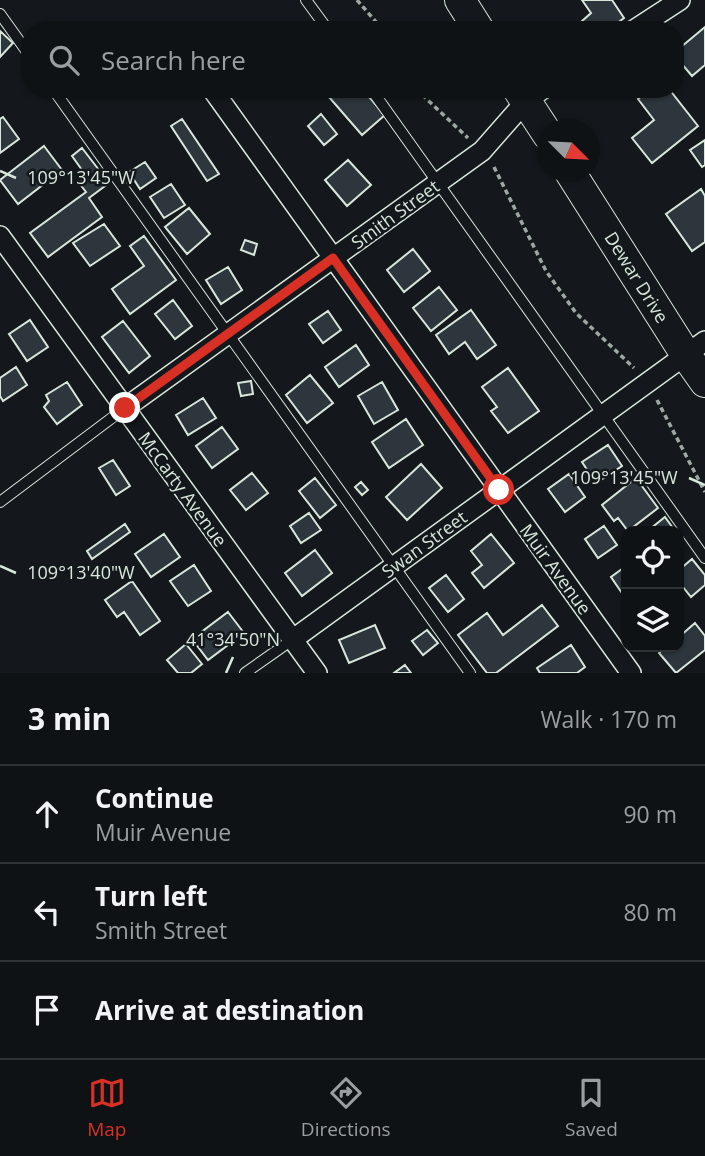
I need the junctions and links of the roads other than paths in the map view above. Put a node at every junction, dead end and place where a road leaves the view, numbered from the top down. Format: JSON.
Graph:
{"nodes":[{"id":1,"x":306,"y":0,"type":"edge"},
{"id":2,"x":460,"y":0,"type":"edge"},
{"id":3,"x":680,"y":0,"type":"edge"},
{"id":4,"x":0,"y":14,"type":"edge"},
{"id":5,"x":321,"y":21,"type":"edge"},
{"id":6,"x":474,"y":21,"type":"edge"},
{"id":7,"x":648,"y":21,"type":"edge"},
{"id":8,"x":21,"y":43,"type":"edge"},
{"id":9,"x":60,"y":98,"type":"edge"},
{"id":10,"x":218,"y":98,"type":"edge"},
{"id":11,"x":377,"y":98,"type":"edge"},
{"id":12,"x":525,"y":98,"type":"edge"},
{"id":13,"x":531,"y":98,"type":"edge"},
{"id":14,"x":541,"y":119,"type":"edge"},
{"id":15,"x":577,"y":182,"type":"edge"},
{"id":16,"x":438,"y":183,"type":"junction"},
{"id":17,"x":0,"y":236,"type":"edge"},
{"id":18,"x":333,"y":258,"type":"junction"},
{"id":19,"x":227,"y":335,"type":"junction"},
{"id":20,"x":695,"y":348,"type":"edge"},
{"id":21,"x":705,"y":382,"type":"edge"},
{"id":22,"x":125,"y":408,"type":"junction"},
{"id":23,"x":603,"y":414,"type":"junction"},
{"id":24,"x":499,"y":490,"type":"junction"},
{"id":25,"x":0,"y":502,"type":"edge"},
{"id":26,"x":705,"y":558,"type":"edge"},
{"id":27,"x":393,"y":566,"type":"junction"},
{"id":28,"x":292,"y":640,"type":"junction"},
{"id":29,"x":245,"y":673,"type":"edge"},
{"id":30,"x":317,"y":673,"type":"edge"},
{"id":31,"x":470,"y":673,"type":"edge"},
{"id":32,"x":631,"y":673,"type":"edge"}],
"edges":[{"from":1,"to":5,"type":"lane"},
{"from":2,"to":6,"type":"main road"},
{"from":3,"to":7,"type":"street"},
{"from":4,"to":8,"type":"lane"},
{"from":9,"to":19,"type":"lane"},
{"from":10,"to":18,"type":"street","name":"Muir Avenue"},
{"from":11,"to":16,"type":"lane"},
{"from":12,"to":16,"type":"street","name":"Smith Street"},
{"from":13,"to":14,"type":"main road"},
{"from":15,"to":20,"type":"main road","name":"Dewar Drive"},
{"from":16,"to":18,"type":"street","name":"Smith Street"},
{"from":16,"to":23,"type":"lane"},
{"from":17,"to":22,"type":"street","name":"McCarty Avenue"},
{"from":18,"to":19,"type":"street","name":"Smith Street"},
{"from":18,"to":24,"type":"street","name":"Muir Avenue"},
{"from":19,"to":22,"type":"street","name":"Smith Street"},
{"from":19,"to":27,"type":"lane"},
{"from":20,"to":21,"type":"main road","name":"Dewar Drive"},
{"from":20,"to":23,"type":"street","name":"Swan Street"},
{"from":22,"to":25,"type":"lane","name":"Smith Street"},
{"from":22,"to":28,"type":"street","name":"McCarty Avenue"},
{"from":23,"to":24,"type":"street","name":"Swan Street"},
{"from":23,"to":26,"type":"lane"},
{"from":24,"to":27,"type":"street","name":"Swan Street"},
{"from":24,"to":32,"type":"street","name":"Muir Avenue"},
{"from":27,"to":28,"type":"street","name":"Swan Street"},
{"from":27,"to":31,"type":"lane"},
{"from":28,"to":29,"type":"lane","name":"Swan Street"},
{"from":28,"to":30,"type":"street","name":"McCarty Avenue"}]}
